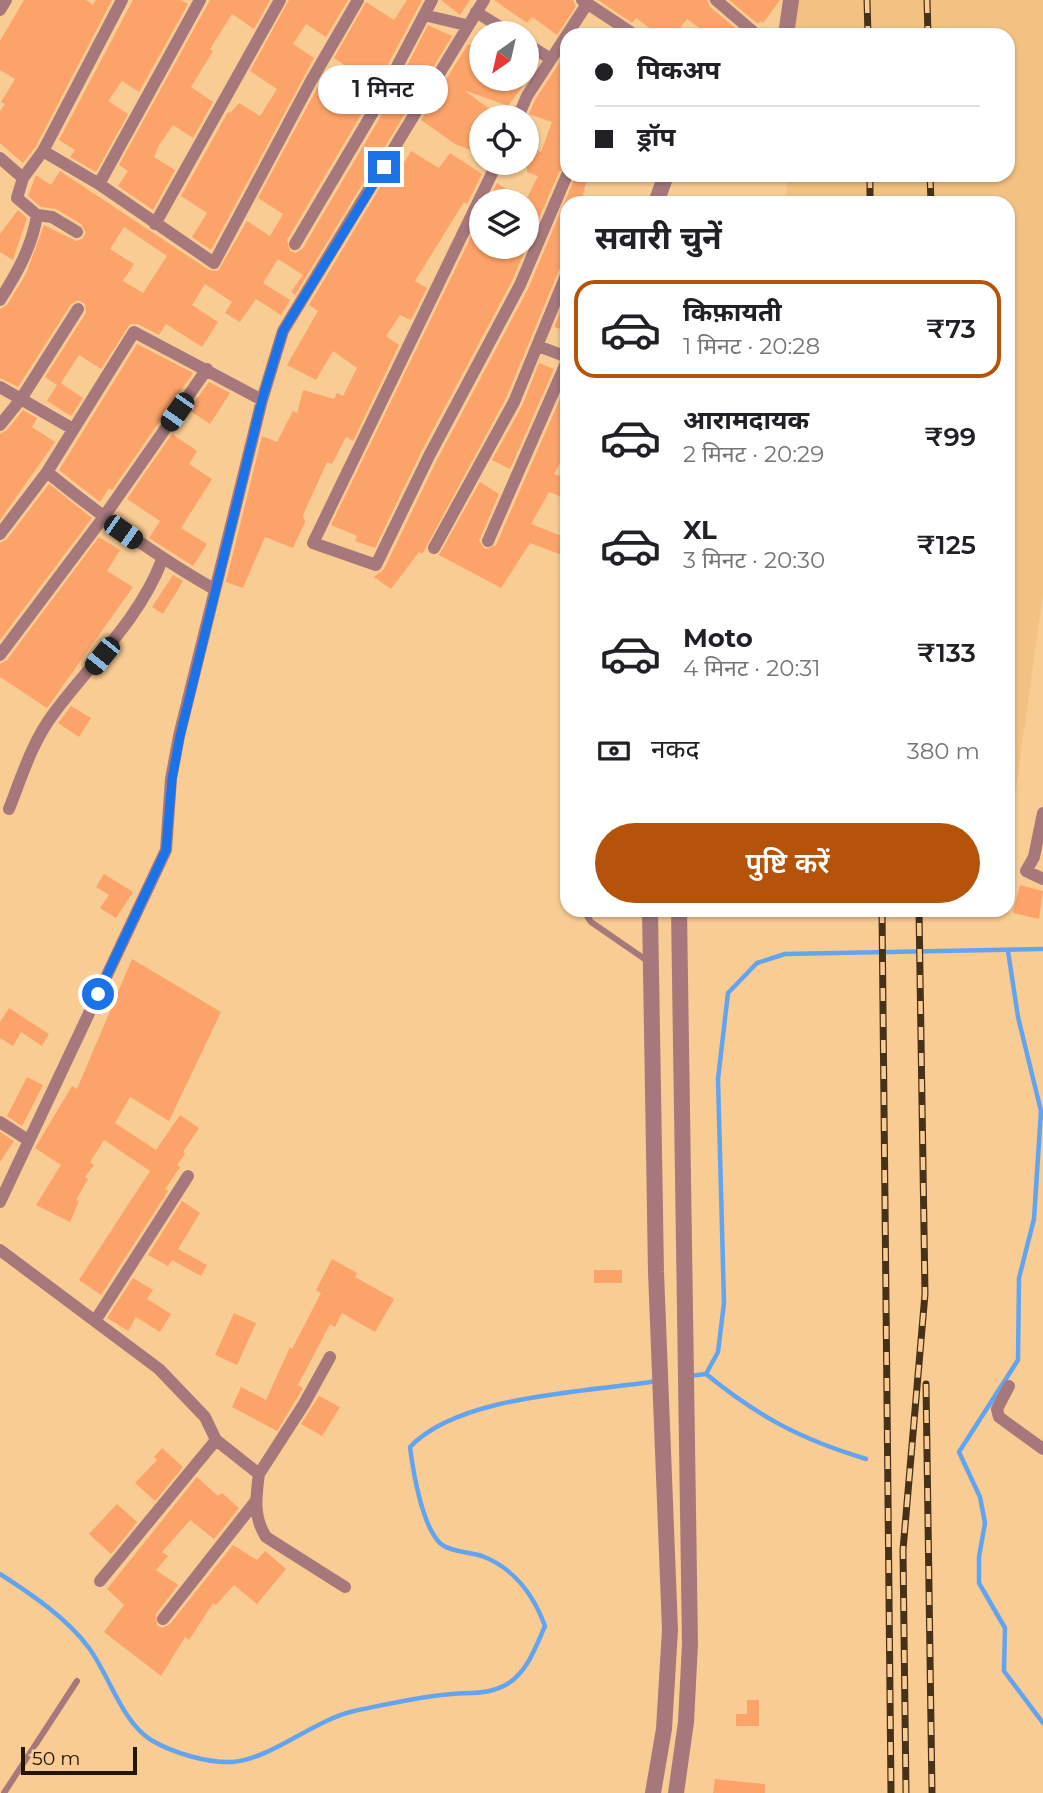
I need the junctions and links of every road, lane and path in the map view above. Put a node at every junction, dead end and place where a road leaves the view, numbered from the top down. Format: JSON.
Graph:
{"nodes":[{"id":1,"x":6,"y":0,"type":"edge"},
{"id":2,"x":122,"y":0,"type":"edge"},
{"id":3,"x":200,"y":0,"type":"edge"},
{"id":4,"x":280,"y":0,"type":"edge"},
{"id":5,"x":358,"y":0,"type":"edge"},
{"id":6,"x":432,"y":0,"type":"edge"},
{"id":7,"x":484,"y":0,"type":"edge"},
{"id":8,"x":716,"y":0,"type":"edge"},
{"id":9,"x":792,"y":0,"type":"edge"},
{"id":10,"x":584,"y":2,"type":"edge"},
{"id":11,"x":0,"y":10,"type":"edge"},
{"id":12,"x":476,"y":12,"type":"junction"},
{"id":13,"x":424,"y":15,"type":"junction"},
{"id":14,"x":491,"y":21,"type":"edge"},
{"id":15,"x":466,"y":25,"type":"junction"},
{"id":16,"x":569,"y":28,"type":"edge"},
{"id":17,"x":624,"y":28,"type":"edge"},
{"id":18,"x":749,"y":28,"type":"edge"},
{"id":19,"x":787,"y":28,"type":"edge"},
{"id":20,"x":560,"y":43,"type":"edge"},
{"id":21,"x":539,"y":52,"type":"edge"},
{"id":22,"x":551,"y":59,"type":"junction"},
{"id":23,"x":525,"y":105,"type":"edge"},
{"id":24,"x":43,"y":151,"type":"junction"},
{"id":25,"x":1,"y":163,"type":"edge"},
{"id":26,"x":491,"y":175,"type":"edge"},
{"id":27,"x":23,"y":178,"type":"junction"},
{"id":28,"x":564,"y":182,"type":"edge"},
{"id":29,"x":99,"y":184,"type":"junction"},
{"id":30,"x":37,"y":215,"type":"junction"},
{"id":31,"x":155,"y":223,"type":"junction"},
{"id":32,"x":77,"y":232,"type":"dead end"},
{"id":33,"x":295,"y":244,"type":"dead end"},
{"id":34,"x":5,"y":282,"type":"edge"},
{"id":35,"x":560,"y":291,"type":"edge"},
{"id":36,"x":0,"y":300,"type":"edge"},
{"id":37,"x":78,"y":309,"type":"dead end"},
{"id":38,"x":538,"y":346,"type":"junction"},
{"id":39,"x":560,"y":356,"type":"edge"},
{"id":40,"x":207,"y":369,"type":"junction"},
{"id":41,"x":560,"y":375,"type":"edge"},
{"id":42,"x":0,"y":387,"type":"edge"},
{"id":43,"x":21,"y":399,"type":"junction"},
{"id":44,"x":262,"y":400,"type":"junction"},
{"id":45,"x":0,"y":425,"type":"edge"},
{"id":46,"x":73,"y":429,"type":"junction"},
{"id":47,"x":47,"y":472,"type":"junction"},
{"id":48,"x":103,"y":518,"type":"junction"},
{"id":49,"x":0,"y":534,"type":"edge"},
{"id":50,"x":488,"y":541,"type":"dead end"},
{"id":51,"x":434,"y":548,"type":"dead end"},
{"id":52,"x":162,"y":560,"type":"junction"},
{"id":53,"x":214,"y":589,"type":"junction"},
{"id":54,"x":0,"y":655,"type":"edge"},
{"id":55,"x":9,"y":809,"type":"dead end"},
{"id":56,"x":1043,"y":813,"type":"edge"},
{"id":57,"x":1043,"y":879,"type":"edge"},
{"id":58,"x":588,"y":917,"type":"edge"},
{"id":59,"x":650,"y":917,"type":"edge"},
{"id":60,"x":679,"y":917,"type":"edge"},
{"id":61,"x":651,"y":963,"type":"junction"},
{"id":62,"x":0,"y":1122,"type":"edge"},
{"id":63,"x":28,"y":1140,"type":"junction"},
{"id":64,"x":188,"y":1176,"type":"dead end"},
{"id":65,"x":0,"y":1202,"type":"edge"},
{"id":66,"x":0,"y":1250,"type":"edge"},
{"id":67,"x":95,"y":1321,"type":"junction"},
{"id":68,"x":330,"y":1357,"type":"dead end"},
{"id":69,"x":1009,"y":1386,"type":"dead end"},
{"id":70,"x":1043,"y":1433,"type":"edge"},
{"id":71,"x":216,"y":1440,"type":"junction"},
{"id":72,"x":1039,"y":1447,"type":"edge"},
{"id":73,"x":259,"y":1474,"type":"junction"},
{"id":74,"x":255,"y":1502,"type":"junction"},
{"id":75,"x":100,"y":1581,"type":"dead end"},
{"id":76,"x":345,"y":1587,"type":"dead end"},
{"id":77,"x":163,"y":1619,"type":"dead end"},
{"id":78,"x":77,"y":1681,"type":"dead end"},
{"id":79,"x":4,"y":1793,"type":"edge"},
{"id":80,"x":653,"y":1793,"type":"edge"},
{"id":81,"x":676,"y":1793,"type":"edge"}],
"edges":[{"from":1,"to":11,"type":"street"},
{"from":2,"to":24,"type":"street"},
{"from":3,"to":29,"type":"street"},
{"from":4,"to":31,"type":"street"},
{"from":5,"to":31,"type":"street"},
{"from":6,"to":13,"type":"street"},
{"from":7,"to":12,"type":"street"},
{"from":8,"to":18,"type":"street"},
{"from":9,"to":19,"type":"street"},
{"from":10,"to":16,"type":"street"},
{"from":10,"to":17,"type":"street"},
{"from":12,"to":14,"type":"street"},
{"from":12,"to":15,"type":"street"},
{"from":13,"to":15,"type":"street"},
{"from":13,"to":33,"type":"street"},
{"from":15,"to":44,"type":"street"},
{"from":20,"to":22,"type":"street"},
{"from":21,"to":22,"type":"street"},
{"from":22,"to":23,"type":"street"},
{"from":24,"to":27,"type":"street"},
{"from":24,"to":29,"type":"street"},
{"from":25,"to":27,"type":"street"},
{"from":26,"to":28,"type":"street"},
{"from":27,"to":30,"type":"street"},
{"from":29,"to":31,"type":"street"},
{"from":30,"to":32,"type":"street"},
{"from":30,"to":34,"type":"street"},
{"from":34,"to":36,"type":"street"},
{"from":35,"to":38,"type":"street"},
{"from":37,"to":43,"type":"street"},
{"from":38,"to":39,"type":"street"},
{"from":38,"to":51,"type":"street"},
{"from":40,"to":44,"type":"street"},
{"from":40,"to":46,"type":"street"},
{"from":40,"to":48,"type":"street"},
{"from":41,"to":50,"type":"street"},
{"from":42,"to":43,"type":"street"},
{"from":43,"to":45,"type":"street"},
{"from":43,"to":46,"type":"street"},
{"from":44,"to":53,"type":"street"},
{"from":46,"to":47,"type":"street"},
{"from":47,"to":48,"type":"street"},
{"from":47,"to":49,"type":"street"},
{"from":48,"to":52,"type":"street"},
{"from":48,"to":54,"type":"street"},
{"from":52,"to":53,"type":"street"},
{"from":52,"to":55,"type":"street"},
{"from":53,"to":63,"type":"street"},
{"from":56,"to":57,"type":"street"},
{"from":58,"to":61,"type":"lane"},
{"from":59,"to":61,"type":"street"},
{"from":60,"to":81,"type":"street"},
{"from":61,"to":80,"type":"street"},
{"from":62,"to":63,"type":"street"},
{"from":63,"to":65,"type":"street"},
{"from":64,"to":67,"type":"street"},
{"from":66,"to":67,"type":"street"},
{"from":67,"to":71,"type":"street"},
{"from":68,"to":73,"type":"street"},
{"from":69,"to":72,"type":"street"},
{"from":70,"to":72,"type":"street"},
{"from":71,"to":73,"type":"street"},
{"from":71,"to":75,"type":"street"},
{"from":73,"to":74,"type":"street"},
{"from":74,"to":76,"type":"street"},
{"from":74,"to":77,"type":"street"},
{"from":78,"to":79,"type":"lane"}]}
